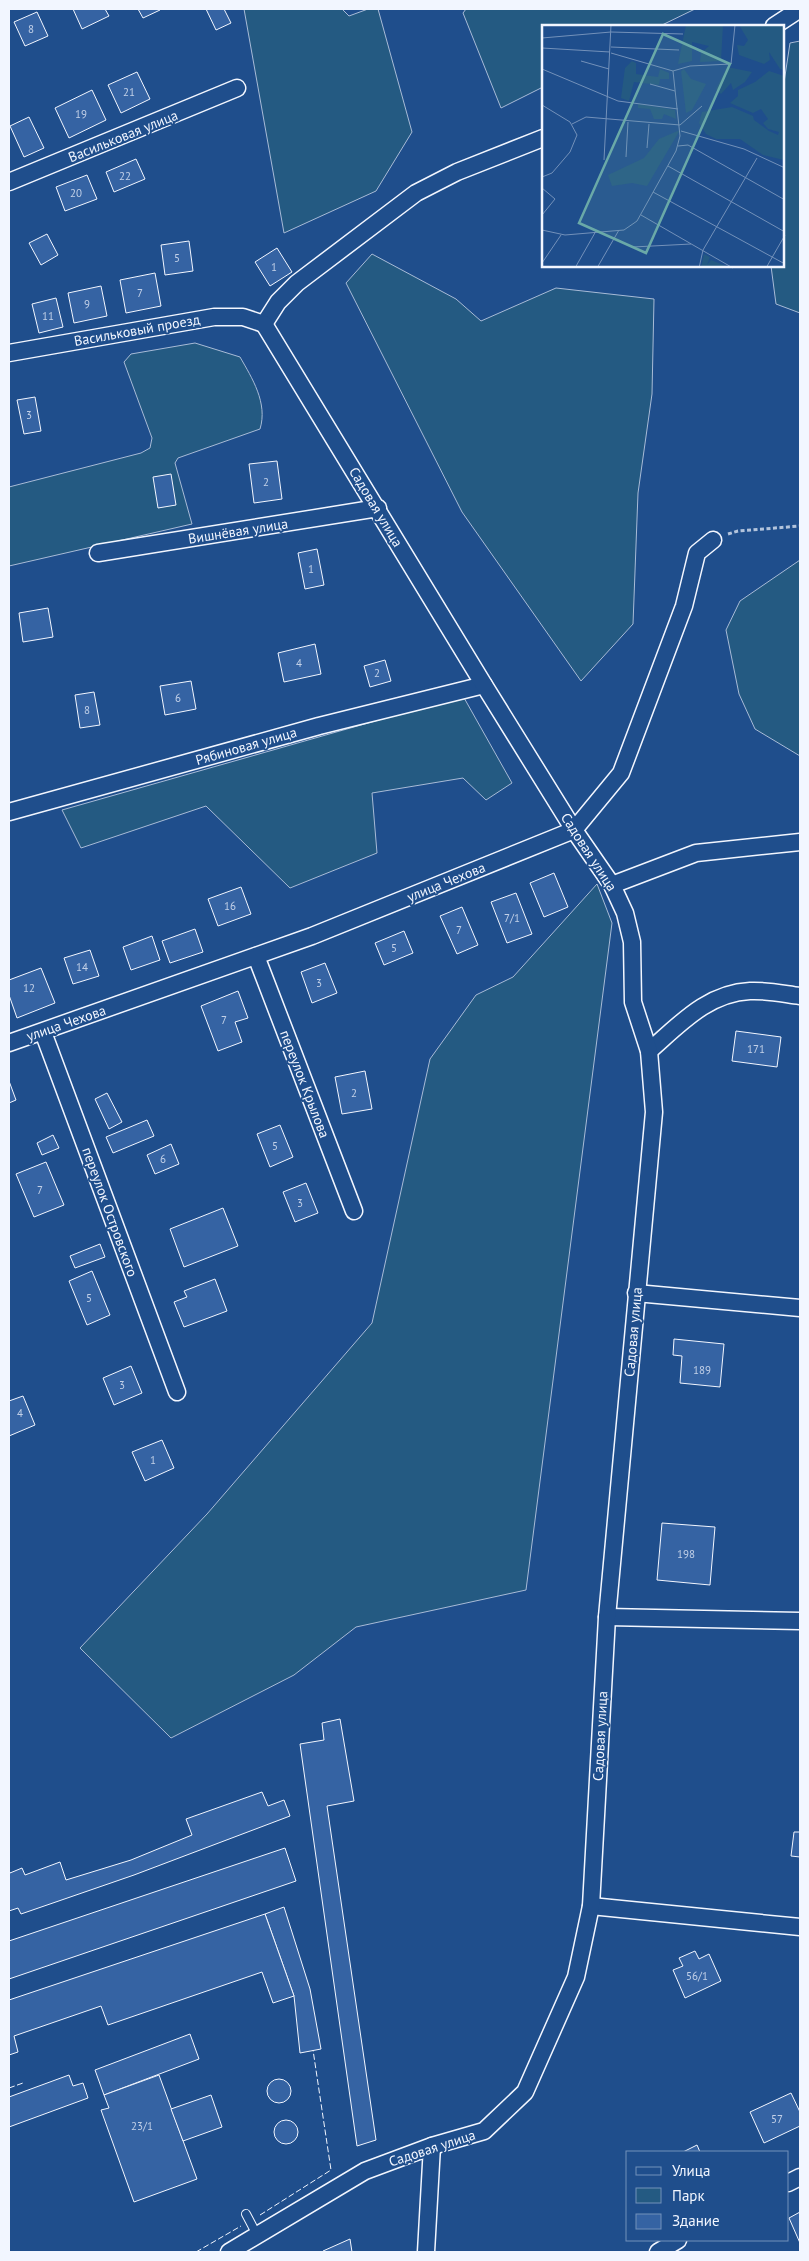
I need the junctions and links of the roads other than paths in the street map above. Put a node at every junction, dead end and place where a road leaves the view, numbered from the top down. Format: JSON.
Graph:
{"nodes":[{"id":1,"x":800,"y":9,"type":"edge"},
{"id":2,"x":776,"y":25,"type":"edge"},
{"id":3,"x":238,"y":88,"type":"dead end"},
{"id":4,"x":542,"y":138,"type":"edge"},
{"id":5,"x":9,"y":182,"type":"edge"},
{"id":6,"x":264,"y":324,"type":"junction"},
{"id":7,"x":9,"y":353,"type":"edge"},
{"id":8,"x":378,"y":508,"type":"junction"},
{"id":9,"x":713,"y":540,"type":"road end"},
{"id":10,"x":98,"y":553,"type":"dead end"},
{"id":11,"x":484,"y":686,"type":"junction"},
{"id":12,"x":9,"y":812,"type":"edge"},
{"id":13,"x":574,"y":830,"type":"junction"},
{"id":14,"x":800,"y":842,"type":"edge"},
{"id":15,"x":612,"y":885,"type":"junction"},
{"id":16,"x":256,"y":956,"type":"junction"},
{"id":17,"x":800,"y":996,"type":"edge"},
{"id":18,"x":43,"y":1032,"type":"junction"},
{"id":19,"x":9,"y":1044,"type":"edge"},
{"id":20,"x":649,"y":1051,"type":"junction"},
{"id":21,"x":354,"y":1211,"type":"dead end"},
{"id":22,"x":636,"y":1293,"type":"junction"},
{"id":23,"x":800,"y":1308,"type":"edge"},
{"id":24,"x":176,"y":1392,"type":"dead end"},
{"id":25,"x":607,"y":1617,"type":"junction"},
{"id":26,"x":800,"y":1621,"type":"edge"},
{"id":27,"x":591,"y":1906,"type":"junction"},
{"id":28,"x":800,"y":1927,"type":"edge"},
{"id":29,"x":432,"y":2146,"type":"junction"},
{"id":30,"x":246,"y":2214,"type":"dead end"},
{"id":31,"x":257,"y":2235,"type":"junction"},
{"id":32,"x":676,"y":2241,"type":"edge"},
{"id":33,"x":229,"y":2252,"type":"edge"},
{"id":34,"x":426,"y":2252,"type":"edge"},
{"id":35,"x":658,"y":2252,"type":"edge"}],
"edges":[{"from":1,"to":2,"type":"street"},
{"from":3,"to":5,"type":"street","name":"Васильковая улица"},
{"from":4,"to":6,"type":"street"},
{"from":6,"to":7,"type":"street","name":"Васильковый проезд"},
{"from":6,"to":8,"type":"street","name":"Садовая улица"},
{"from":8,"to":10,"type":"street","name":"Вишнёвая улица"},
{"from":8,"to":11,"type":"street","name":"Садовая улица"},
{"from":9,"to":13,"type":"street","name":"улица Чехова"},
{"from":11,"to":12,"type":"street","name":"Рябиновая улица"},
{"from":11,"to":13,"type":"street","name":"Садовая улица"},
{"from":13,"to":15,"type":"street","name":"Садовая улица"},
{"from":13,"to":16,"type":"street","name":"улица Чехова"},
{"from":14,"to":15,"type":"street"},
{"from":15,"to":20,"type":"street","name":"Садовая улица"},
{"from":16,"to":18,"type":"street","name":"улица Чехова"},
{"from":16,"to":21,"type":"street","name":"переулок Крылова"},
{"from":17,"to":20,"type":"street"},
{"from":18,"to":19,"type":"street","name":"улица Чехова"},
{"from":18,"to":24,"type":"street","name":"переулок Островского"},
{"from":20,"to":22,"type":"street","name":"Садовая улица"},
{"from":22,"to":23,"type":"street"},
{"from":22,"to":25,"type":"street","name":"Садовая улица"},
{"from":25,"to":26,"type":"street"},
{"from":25,"to":27,"type":"street","name":"Садовая улица"},
{"from":27,"to":28,"type":"street"},
{"from":27,"to":29,"type":"street","name":"Садовая улица"},
{"from":29,"to":31,"type":"street","name":"Садовая улица"},
{"from":29,"to":34,"type":"street"},
{"from":30,"to":31,"type":"lane"},
{"from":31,"to":33,"type":"street","name":"Садовая улица"},
{"from":32,"to":35,"type":"street"}]}
